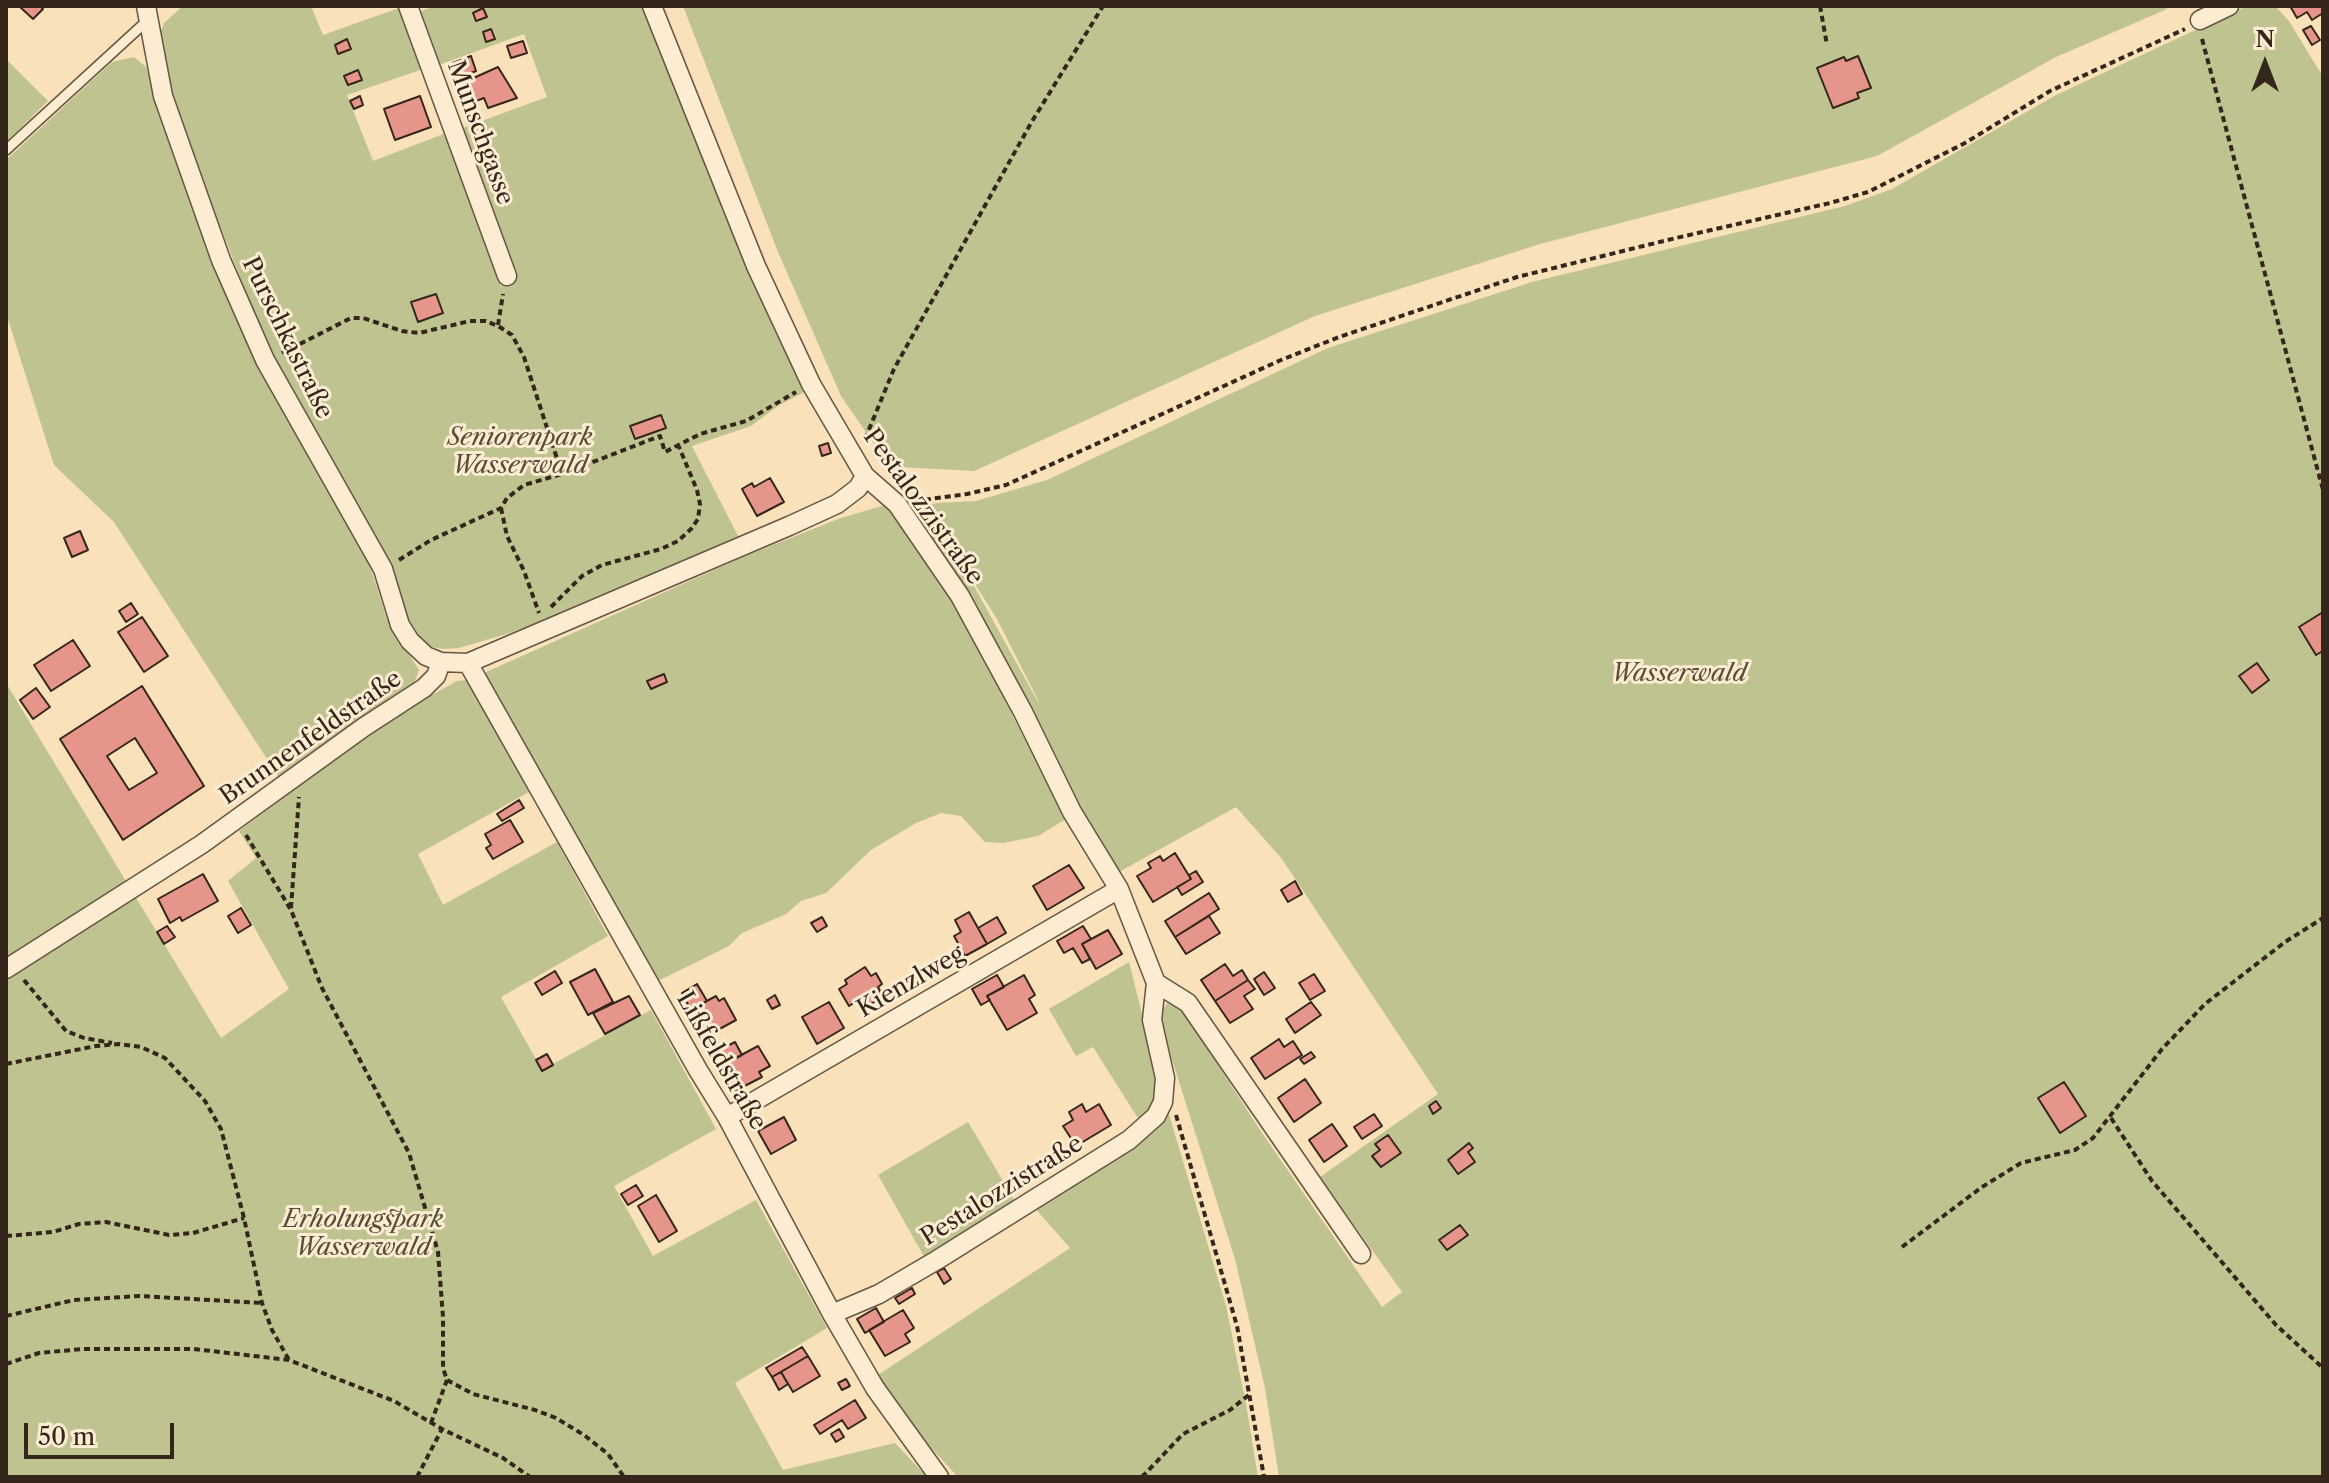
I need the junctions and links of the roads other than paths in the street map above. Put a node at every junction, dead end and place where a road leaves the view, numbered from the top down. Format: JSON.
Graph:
{"nodes":[{"id":1,"x":163,"y":6,"type":"edge"},
{"id":2,"x":408,"y":6,"type":"edge"},
{"id":3,"x":652,"y":6,"type":"edge"},
{"id":4,"x":2229,"y":6,"type":"edge"},
{"id":5,"x":148,"y":12,"type":"edge"},
{"id":6,"x":2200,"y":20,"type":"road end"},
{"id":7,"x":6,"y":150,"type":"edge"},
{"id":8,"x":507,"y":276,"type":"road end"},
{"id":9,"x":865,"y":476,"type":"junction"},
{"id":10,"x":441,"y":662,"type":"junction"},
{"id":11,"x":468,"y":663,"type":"junction"},
{"id":12,"x":1119,"y":889,"type":"junction"},
{"id":13,"x":6,"y":969,"type":"edge"},
{"id":14,"x":1156,"y":983,"type":"junction"},
{"id":15,"x":727,"y":1117,"type":"junction"},
{"id":16,"x":1361,"y":1254,"type":"dead end"},
{"id":17,"x":832,"y":1314,"type":"junction"},
{"id":18,"x":939,"y":1477,"type":"edge"}],
"edges":[{"from":1,"to":5,"type":"street"},
{"from":2,"to":8,"type":"street","name":"Munschgasse"},
{"from":3,"to":9,"type":"street","name":"Pestalozzistraße"},
{"from":4,"to":6,"type":"street"},
{"from":5,"to":7,"type":"lane"},
{"from":5,"to":10,"type":"street","name":"Purschkastraße"},
{"from":9,"to":11,"type":"street"},
{"from":9,"to":12,"type":"street","name":"Pestalozzistraße"},
{"from":10,"to":11,"type":"street"},
{"from":10,"to":13,"type":"street","name":"Brunnenfeldstraße"},
{"from":11,"to":15,"type":"street","name":"Lißfeldstraße"},
{"from":12,"to":14,"type":"street","name":"Pestalozzistraße"},
{"from":12,"to":15,"type":"street","name":"Kienzlweg"},
{"from":14,"to":16,"type":"street"},
{"from":14,"to":17,"type":"street","name":"Pestalozzistraße"},
{"from":15,"to":17,"type":"street","name":"Lißfeldstraße"},
{"from":17,"to":18,"type":"street","name":"Lißfeldstraße"}]}
